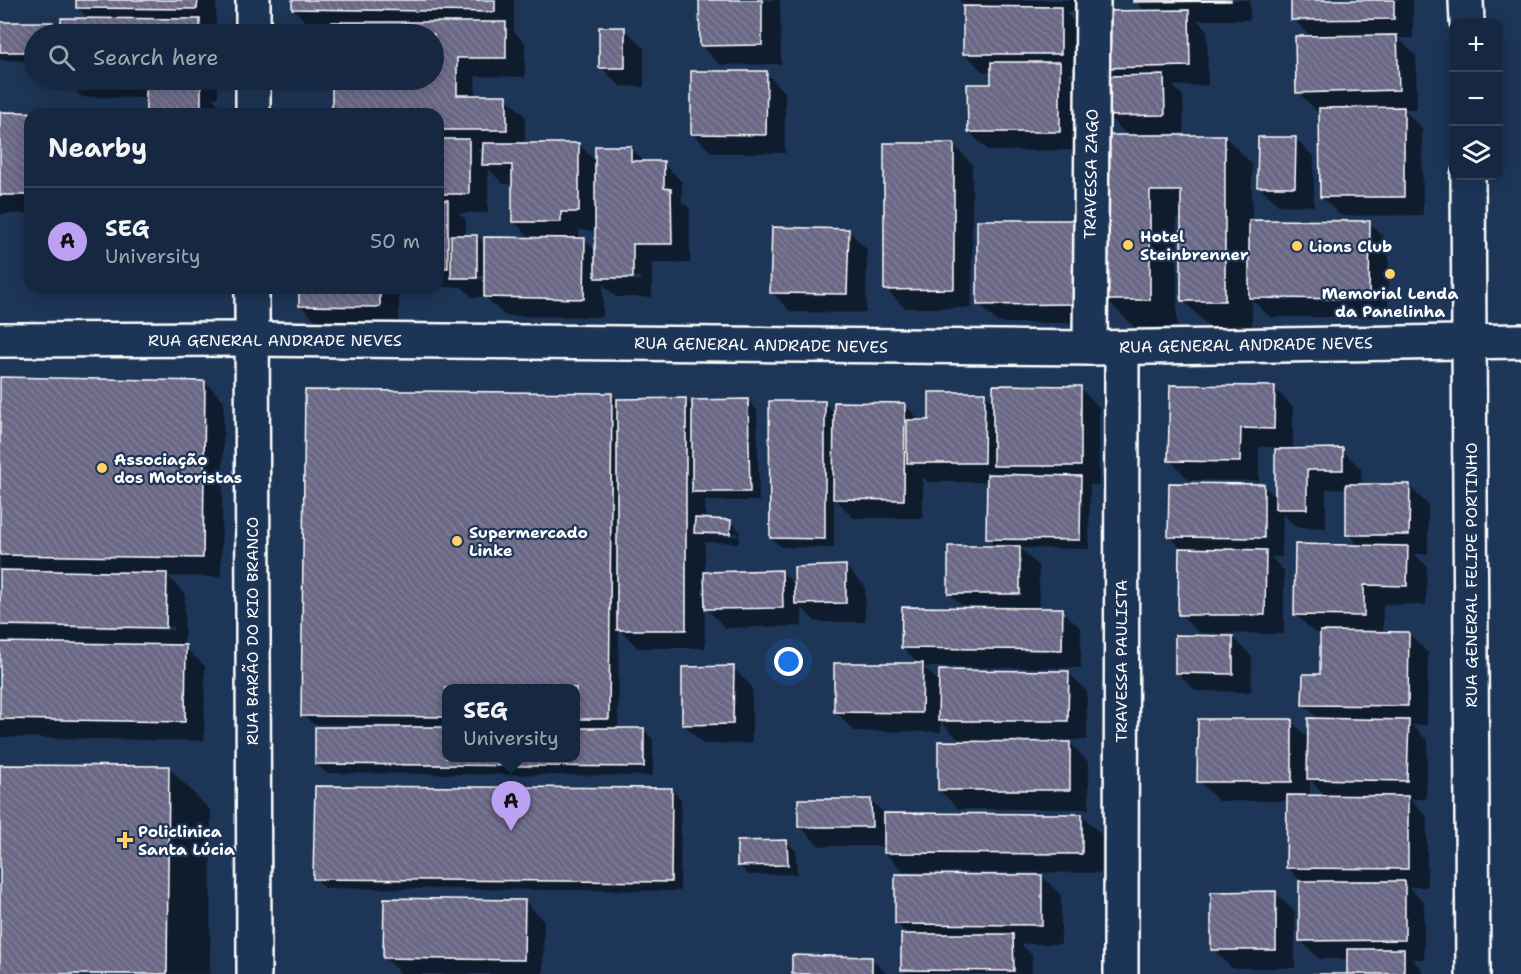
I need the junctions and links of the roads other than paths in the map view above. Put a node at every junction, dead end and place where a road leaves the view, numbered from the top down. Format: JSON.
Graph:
{"nodes":[{"id":1,"x":253,"y":0,"type":"edge"},
{"id":2,"x":1093,"y":0,"type":"edge"},
{"id":3,"x":1467,"y":0,"type":"edge"},
{"id":4,"x":1467,"y":18,"type":"edge"},
{"id":5,"x":253,"y":24,"type":"edge"},
{"id":6,"x":253,"y":90,"type":"edge"},
{"id":7,"x":253,"y":108,"type":"edge"},
{"id":8,"x":1468,"y":180,"type":"edge"},
{"id":9,"x":252,"y":294,"type":"edge"},
{"id":10,"x":251,"y":339,"type":"junction"},
{"id":11,"x":0,"y":340,"type":"edge"},
{"id":12,"x":1469,"y":341,"type":"junction"},
{"id":13,"x":1521,"y":341,"type":"edge"},
{"id":14,"x":1090,"y":348,"type":"junction"},
{"id":15,"x":1122,"y":348,"type":"junction"},
{"id":16,"x":254,"y":974,"type":"edge"},
{"id":17,"x":1121,"y":974,"type":"edge"},
{"id":18,"x":1473,"y":974,"type":"edge"}],
"edges":[{"from":1,"to":5,"type":"street"},
{"from":2,"to":14,"type":"street","name":"TRAVESSA ZAGO"},
{"from":3,"to":4,"type":"street"},
{"from":6,"to":7,"type":"street"},
{"from":8,"to":12,"type":"street","name":"RUA GENERAL FELIPE PORTINHO"},
{"from":9,"to":10,"type":"street","name":"RUA BARÃO DO RIO BRANCO"},
{"from":10,"to":11,"type":"street","name":"RUA GENERAL ANDRADE NEVES"},
{"from":10,"to":14,"type":"street","name":"RUA GENERAL ANDRADE NEVES"},
{"from":10,"to":16,"type":"street","name":"RUA BARÃO DO RIO BRANCO"},
{"from":12,"to":13,"type":"street","name":"RUA GENERAL ANDRADE NEVES"},
{"from":12,"to":15,"type":"street","name":"RUA GENERAL ANDRADE NEVES"},
{"from":12,"to":18,"type":"street","name":"RUA GENERAL FELIPE PORTINHO"},
{"from":14,"to":15,"type":"street","name":"RUA GENERAL ANDRADE NEVES"},
{"from":15,"to":17,"type":"street","name":"TRAVESSA PAULISTA"}]}
